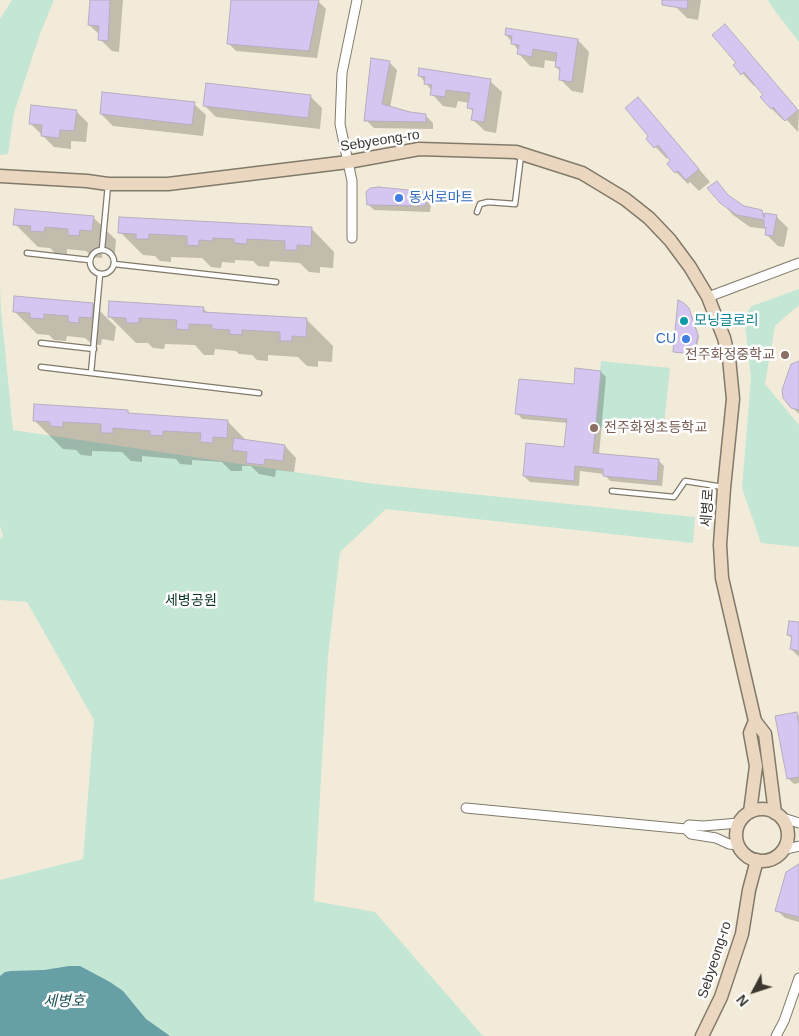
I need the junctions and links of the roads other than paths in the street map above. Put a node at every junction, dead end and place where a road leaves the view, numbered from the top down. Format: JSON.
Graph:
{"nodes":[{"id":1,"x":357,"y":0,"type":"edge"},
{"id":2,"x":522,"y":154,"type":"junction"},
{"id":3,"x":348,"y":162,"type":"junction"},
{"id":4,"x":0,"y":176,"type":"edge"},
{"id":5,"x":108,"y":184,"type":"junction"},
{"id":6,"x":476,"y":212,"type":"dead end"},
{"id":7,"x":352,"y":238,"type":"dead end"},
{"id":8,"x":102,"y":249,"type":"junction"},
{"id":9,"x":27,"y":253,"type":"dead end"},
{"id":10,"x":89,"y":260,"type":"junction"},
{"id":11,"x":799,"y":263,"type":"edge"},
{"id":12,"x":114,"y":264,"type":"junction"},
{"id":13,"x":100,"y":274,"type":"junction"},
{"id":14,"x":276,"y":282,"type":"dead end"},
{"id":15,"x":708,"y":297,"type":"junction"},
{"id":16,"x":41,"y":343,"type":"dead end"},
{"id":17,"x":94,"y":349,"type":"junction"},
{"id":18,"x":41,"y":367,"type":"dead end"},
{"id":19,"x":92,"y":372,"type":"junction"},
{"id":20,"x":259,"y":393,"type":"dead end"},
{"id":21,"x":724,"y":488,"type":"junction"},
{"id":22,"x":612,"y":491,"type":"dead end"},
{"id":23,"x":754,"y":721,"type":"junction"},
{"id":24,"x":466,"y":808,"type":"dead end"},
{"id":25,"x":750,"y":812,"type":"junction"},
{"id":26,"x":777,"y":815,"type":"junction"},
{"id":27,"x":799,"y":822,"type":"edge"},
{"id":28,"x":739,"y":823,"type":"junction"},
{"id":29,"x":686,"y":829,"type":"junction"},
{"id":30,"x":738,"y":845,"type":"junction"},
{"id":31,"x":799,"y":846,"type":"edge"},
{"id":32,"x":783,"y":850,"type":"junction"},
{"id":33,"x":757,"y":860,"type":"junction"},
{"id":34,"x":799,"y":978,"type":"edge"},
{"id":35,"x":702,"y":1036,"type":"edge"},
{"id":36,"x":776,"y":1036,"type":"edge"}],
"edges":[{"from":1,"to":3,"type":"street"},
{"from":2,"to":3,"type":"street","name":"Sebyeong-ro"},
{"from":2,"to":6,"type":"lane"},
{"from":2,"to":15,"type":"street","name":"Sebyeong-ro"},
{"from":3,"to":5,"type":"street","name":"Sebyeong-ro"},
{"from":3,"to":7,"type":"street"},
{"from":4,"to":5,"type":"street","name":"Sebyeong-ro"},
{"from":5,"to":8,"type":"lane"},
{"from":8,"to":10,"type":"lane"},
{"from":8,"to":12,"type":"lane"},
{"from":9,"to":10,"type":"lane"},
{"from":10,"to":13,"type":"lane"},
{"from":11,"to":15,"type":"street"},
{"from":12,"to":13,"type":"lane"},
{"from":12,"to":14,"type":"lane"},
{"from":13,"to":17,"type":"lane"},
{"from":15,"to":21,"type":"street","name":"세병로"},
{"from":16,"to":17,"type":"lane"},
{"from":17,"to":19,"type":"lane"},
{"from":18,"to":19,"type":"lane"},
{"from":19,"to":20,"type":"lane"},
{"from":21,"to":22,"type":"lane"},
{"from":21,"to":23,"type":"street","name":"세병로"},
{"from":23,"to":25,"type":"street","name":"세병로"},
{"from":23,"to":26,"type":"street","name":"세병로"},
{"from":24,"to":29,"type":"street"},
{"from":25,"to":26,"type":"street"},
{"from":25,"to":28,"type":"street"},
{"from":26,"to":27,"type":"street"},
{"from":26,"to":32,"type":"street"},
{"from":28,"to":29,"type":"street"},
{"from":28,"to":30,"type":"street"},
{"from":29,"to":30,"type":"street"},
{"from":30,"to":33,"type":"street"},
{"from":31,"to":32,"type":"street"},
{"from":32,"to":33,"type":"street"},
{"from":33,"to":35,"type":"street","name":"Sebyeong-ro"},
{"from":34,"to":36,"type":"street"}]}
